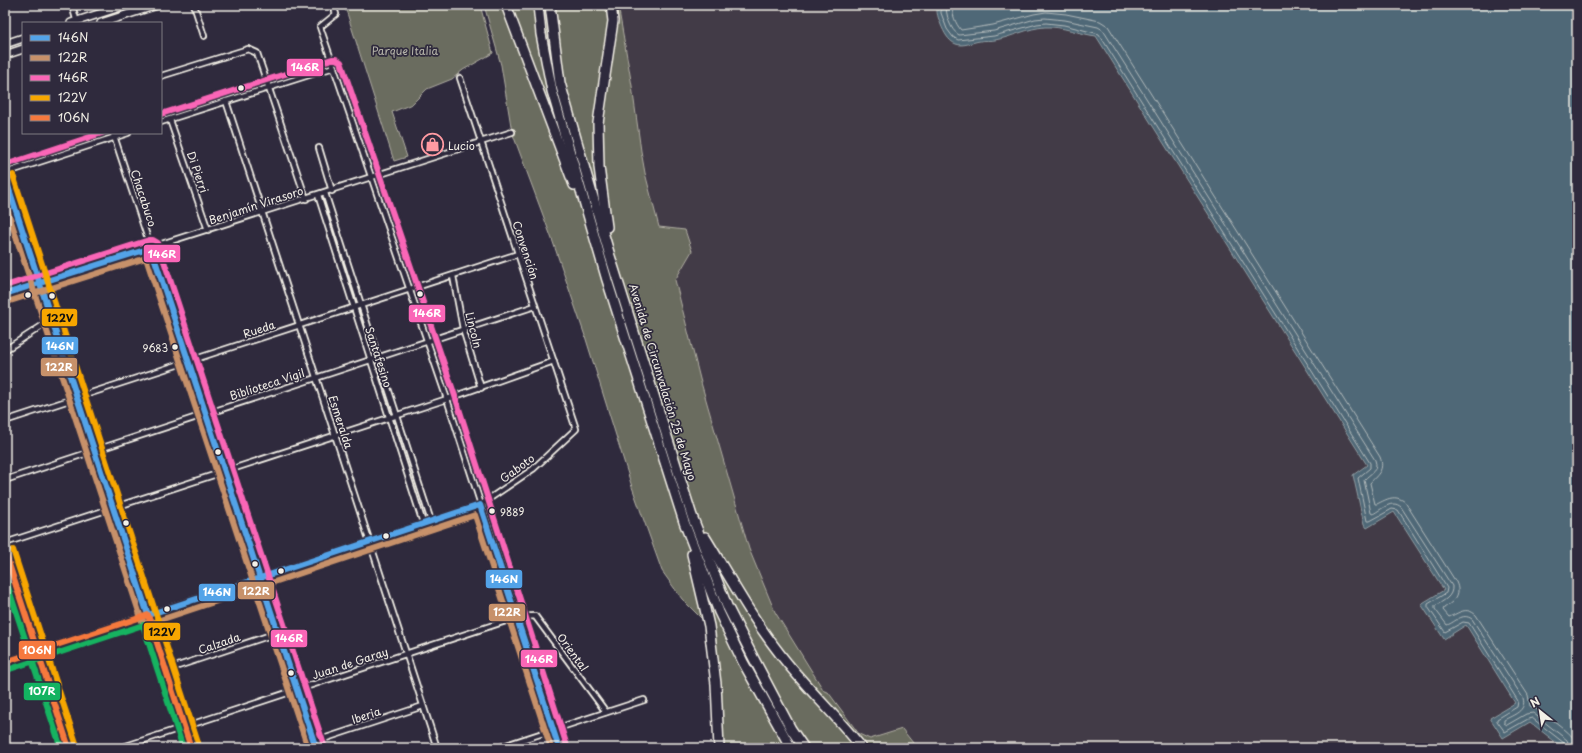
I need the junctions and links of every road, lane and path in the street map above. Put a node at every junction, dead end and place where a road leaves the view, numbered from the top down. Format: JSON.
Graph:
{"nodes":[{"id":1,"x":72,"y":5,"type":"edge"},
{"id":2,"x":126,"y":5,"type":"edge"},
{"id":3,"x":157,"y":5,"type":"edge"},
{"id":4,"x":194,"y":5,"type":"edge"},
{"id":5,"x":333,"y":5,"type":"edge"},
{"id":6,"x":506,"y":5,"type":"edge"},
{"id":7,"x":538,"y":5,"type":"edge"},
{"id":8,"x":550,"y":5,"type":"edge"},
{"id":9,"x":611,"y":5,"type":"edge"},
{"id":10,"x":75,"y":22,"type":"edge"},
{"id":11,"x":104,"y":22,"type":"edge"},
{"id":12,"x":204,"y":36,"type":"dead end"},
{"id":13,"x":22,"y":38,"type":"edge"},
{"id":14,"x":5,"y":44,"type":"edge"},
{"id":15,"x":22,"y":49,"type":"edge"},
{"id":16,"x":5,"y":55,"type":"edge"},
{"id":17,"x":334,"y":66,"type":"junction"},
{"id":18,"x":162,"y":76,"type":"edge"},
{"id":19,"x":460,"y":78,"type":"dead end"},
{"id":20,"x":269,"y":88,"type":"junction"},
{"id":21,"x":226,"y":101,"type":"junction"},
{"id":22,"x":170,"y":120,"type":"junction"},
{"id":23,"x":162,"y":122,"type":"edge"},
{"id":24,"x":512,"y":132,"type":"dead end"},
{"id":25,"x":114,"y":135,"type":"edge"},
{"id":26,"x":481,"y":143,"type":"junction"},
{"id":27,"x":318,"y":148,"type":"dead end"},
{"id":28,"x":5,"y":173,"type":"edge"},
{"id":29,"x":5,"y":177,"type":"edge"},
{"id":30,"x":372,"y":178,"type":"junction"},
{"id":31,"x":332,"y":191,"type":"junction"},
{"id":32,"x":325,"y":193,"type":"junction"},
{"id":33,"x":318,"y":195,"type":"junction"},
{"id":34,"x":306,"y":199,"type":"junction"},
{"id":35,"x":263,"y":213,"type":"junction"},
{"id":36,"x":208,"y":230,"type":"junction"},
{"id":37,"x":596,"y":240,"type":"junction"},
{"id":38,"x":151,"y":248,"type":"junction"},
{"id":39,"x":518,"y":254,"type":"junction"},
{"id":40,"x":610,"y":256,"type":"junction"},
{"id":41,"x":453,"y":276,"type":"junction"},
{"id":42,"x":40,"y":284,"type":"junction"},
{"id":43,"x":410,"y":290,"type":"junction"},
{"id":44,"x":5,"y":294,"type":"edge"},
{"id":45,"x":361,"y":306,"type":"junction"},
{"id":46,"x":535,"y":306,"type":"junction"},
{"id":47,"x":354,"y":308,"type":"junction"},
{"id":48,"x":51,"y":320,"type":"junction"},
{"id":49,"x":300,"y":325,"type":"junction"},
{"id":50,"x":463,"y":329,"type":"junction"},
{"id":51,"x":427,"y":341,"type":"junction"},
{"id":52,"x":5,"y":350,"type":"edge"},
{"id":53,"x":378,"y":357,"type":"junction"},
{"id":54,"x":370,"y":360,"type":"junction"},
{"id":55,"x":554,"y":361,"type":"junction"},
{"id":56,"x":188,"y":362,"type":"junction"},
{"id":57,"x":317,"y":377,"type":"junction"},
{"id":58,"x":481,"y":388,"type":"junction"},
{"id":59,"x":77,"y":398,"type":"junction"},
{"id":60,"x":447,"y":400,"type":"junction"},
{"id":61,"x":205,"y":414,"type":"junction"},
{"id":62,"x":397,"y":416,"type":"junction"},
{"id":63,"x":389,"y":418,"type":"junction"},
{"id":64,"x":5,"y":421,"type":"edge"},
{"id":65,"x":576,"y":429,"type":"joint"},
{"id":66,"x":336,"y":435,"type":"junction"},
{"id":67,"x":94,"y":450,"type":"junction"},
{"id":68,"x":224,"y":471,"type":"junction"},
{"id":69,"x":5,"y":480,"type":"edge"},
{"id":70,"x":480,"y":505,"type":"junction"},
{"id":71,"x":113,"y":508,"type":"junction"},
{"id":72,"x":692,"y":516,"type":"junction"},
{"id":73,"x":431,"y":521,"type":"junction"},
{"id":74,"x":684,"y":522,"type":"junction"},
{"id":75,"x":423,"y":523,"type":"junction"},
{"id":76,"x":369,"y":541,"type":"junction"},
{"id":77,"x":5,"y":543,"type":"edge"},
{"id":78,"x":5,"y":552,"type":"edge"},
{"id":79,"x":259,"y":578,"type":"junction"},
{"id":80,"x":148,"y":615,"type":"junction"},
{"id":81,"x":518,"y":617,"type":"junction"},
{"id":82,"x":278,"y":632,"type":"junction"},
{"id":83,"x":38,"y":651,"type":"junction"},
{"id":84,"x":406,"y":654,"type":"junction"},
{"id":85,"x":5,"y":662,"type":"edge"},
{"id":86,"x":166,"y":670,"type":"junction"},
{"id":87,"x":297,"y":690,"type":"junction"},
{"id":88,"x":644,"y":700,"type":"dead end"},
{"id":89,"x":423,"y":706,"type":"junction"},
{"id":90,"x":606,"y":712,"type":"junction"},
{"id":91,"x":184,"y":728,"type":"junction"},
{"id":92,"x":554,"y":730,"type":"junction"},
{"id":93,"x":314,"y":742,"type":"junction"},
{"id":94,"x":70,"y":748,"type":"edge"},
{"id":95,"x":120,"y":748,"type":"edge"},
{"id":96,"x":191,"y":748,"type":"edge"},
{"id":97,"x":316,"y":748,"type":"edge"},
{"id":98,"x":437,"y":748,"type":"edge"},
{"id":99,"x":497,"y":748,"type":"edge"},
{"id":100,"x":560,"y":748,"type":"edge"},
{"id":101,"x":719,"y":748,"type":"edge"},
{"id":102,"x":791,"y":748,"type":"edge"},
{"id":103,"x":804,"y":748,"type":"edge"},
{"id":104,"x":862,"y":748,"type":"edge"}],
"edges":[{"from":1,"to":10,"type":"street"},
{"from":2,"to":10,"type":"main road"},
{"from":3,"to":11,"type":"main road"},
{"from":4,"to":12,"type":"street"},
{"from":5,"to":17,"type":"street"},
{"from":6,"to":37,"type":"highway"},
{"from":7,"to":37,"type":"highway","name":"Avenida de Circunvalación 25 de Mayo"},
{"from":8,"to":40,"type":"highway","name":"Avenida de Circunvalación 25 de Mayo"},
{"from":9,"to":40,"type":"highway"},
{"from":13,"to":14,"type":"main road"},
{"from":15,"to":16,"type":"main road"},
{"from":17,"to":20,"type":"street"},
{"from":17,"to":30,"type":"street"},
{"from":18,"to":20,"type":"street"},
{"from":19,"to":26,"type":"street","name":"Convención"},
{"from":20,"to":21,"type":"street"},
{"from":20,"to":34,"type":"street"},
{"from":21,"to":22,"type":"street"},
{"from":21,"to":35,"type":"street","name":"Esmeralda"},
{"from":22,"to":23,"type":"street"},
{"from":22,"to":36,"type":"street","name":"Di Pierri"},
{"from":24,"to":26,"type":"street","name":"Benjamín Virasoro"},
{"from":25,"to":28,"type":"street"},
{"from":25,"to":38,"type":"street","name":"Chacabuco"},
{"from":26,"to":30,"type":"street","name":"Benjamín Virasoro"},
{"from":26,"to":39,"type":"street","name":"Convención"},
{"from":27,"to":31,"type":"street"},
{"from":29,"to":42,"type":"street"},
{"from":30,"to":31,"type":"street","name":"Benjamín Virasoro"},
{"from":30,"to":43,"type":"street"},
{"from":31,"to":32,"type":"street","name":"Benjamín Virasoro"},
{"from":32,"to":33,"type":"street","name":"Benjamín Virasoro"},
{"from":32,"to":45,"type":"street","name":"Santafesino"},
{"from":33,"to":34,"type":"street","name":"Benjamín Virasoro"},
{"from":33,"to":47,"type":"street","name":"Santafesino"},
{"from":34,"to":35,"type":"street","name":"Benjamín Virasoro"},
{"from":35,"to":36,"type":"street","name":"Benjamín Virasoro"},
{"from":35,"to":49,"type":"street","name":"Esmeralda"},
{"from":36,"to":38,"type":"street","name":"Benjamín Virasoro"},
{"from":37,"to":74,"type":"highway","name":"Avenida de Circunvalación 25 de Mayo"},
{"from":38,"to":42,"type":"street","name":"Benjamín Virasoro"},
{"from":38,"to":56,"type":"street","name":"Chacabuco"},
{"from":39,"to":41,"type":"street","name":"Rueda"},
{"from":39,"to":46,"type":"street","name":"Convención"},
{"from":40,"to":72,"type":"highway","name":"Avenida de Circunvalación 25 de Mayo"},
{"from":41,"to":43,"type":"street","name":"Rueda"},
{"from":41,"to":50,"type":"street","name":"Lincoln"},
{"from":42,"to":44,"type":"street","name":"Benjamín Virasoro"},
{"from":42,"to":48,"type":"street"},
{"from":43,"to":45,"type":"street","name":"Rueda"},
{"from":43,"to":51,"type":"street"},
{"from":45,"to":47,"type":"street","name":"Rueda"},
{"from":45,"to":53,"type":"street","name":"Santafesino"},
{"from":46,"to":50,"type":"street","name":"Biblioteca Vigil"},
{"from":46,"to":55,"type":"street","name":"Convención"},
{"from":47,"to":49,"type":"street","name":"Rueda"},
{"from":47,"to":54,"type":"street","name":"Santafesino"},
{"from":48,"to":52,"type":"street"},
{"from":48,"to":59,"type":"street"},
{"from":49,"to":56,"type":"street","name":"Rueda"},
{"from":49,"to":57,"type":"street","name":"Esmeralda"},
{"from":50,"to":51,"type":"street","name":"Biblioteca Vigil"},
{"from":50,"to":58,"type":"street","name":"Lincoln"},
{"from":51,"to":53,"type":"street","name":"Biblioteca Vigil"},
{"from":51,"to":60,"type":"street"},
{"from":53,"to":54,"type":"street","name":"Biblioteca Vigil"},
{"from":53,"to":62,"type":"street","name":"Santafesino"},
{"from":54,"to":57,"type":"street","name":"Biblioteca Vigil"},
{"from":54,"to":63,"type":"street","name":"Santafesino"},
{"from":55,"to":58,"type":"street"},
{"from":55,"to":65,"type":"street","name":"Convención"},
{"from":56,"to":59,"type":"street","name":"Rueda"},
{"from":56,"to":61,"type":"street","name":"Chacabuco"},
{"from":57,"to":61,"type":"street","name":"Biblioteca Vigil"},
{"from":57,"to":66,"type":"street","name":"Esmeralda"},
{"from":58,"to":60,"type":"street"},
{"from":59,"to":64,"type":"street","name":"Rueda"},
{"from":59,"to":67,"type":"street"},
{"from":60,"to":62,"type":"street"},
{"from":60,"to":70,"type":"street"},
{"from":61,"to":67,"type":"street","name":"Biblioteca Vigil"},
{"from":61,"to":68,"type":"street","name":"Chacabuco"},
{"from":62,"to":63,"type":"street"},
{"from":62,"to":73,"type":"street","name":"Santafesino"},
{"from":63,"to":66,"type":"street"},
{"from":63,"to":75,"type":"street","name":"Santafesino"},
{"from":65,"to":70,"type":"street","name":"Gaboto"},
{"from":66,"to":68,"type":"street"},
{"from":66,"to":76,"type":"street","name":"Esmeralda"},
{"from":67,"to":69,"type":"street","name":"Biblioteca Vigil"},
{"from":67,"to":71,"type":"street"},
{"from":68,"to":71,"type":"street"},
{"from":68,"to":79,"type":"street","name":"Chacabuco"},
{"from":70,"to":73,"type":"street","name":"Gaboto"},
{"from":70,"to":81,"type":"street"},
{"from":71,"to":77,"type":"street"},
{"from":71,"to":80,"type":"street"},
{"from":72,"to":103,"type":"highway","name":"Avenida de Circunvalación 25 de Mayo"},
{"from":72,"to":104,"type":"highway"},
{"from":73,"to":75,"type":"street","name":"Gaboto"},
{"from":74,"to":101,"type":"highway"},
{"from":74,"to":102,"type":"highway","name":"Avenida de Circunvalación 25 de Mayo"},
{"from":75,"to":76,"type":"street","name":"Gaboto"},
{"from":76,"to":79,"type":"street","name":"Gaboto"},
{"from":76,"to":84,"type":"street","name":"Esmeralda"},
{"from":78,"to":83,"type":"street"},
{"from":79,"to":80,"type":"street","name":"Gaboto"},
{"from":79,"to":82,"type":"street","name":"Chacabuco"},
{"from":80,"to":83,"type":"street","name":"Gaboto"},
{"from":80,"to":86,"type":"street"},
{"from":81,"to":84,"type":"street","name":"Juan de Garay"},
{"from":81,"to":90,"type":"street","name":"Oriental"},
{"from":81,"to":92,"type":"street"},
{"from":82,"to":86,"type":"street","name":"Calzada"},
{"from":82,"to":87,"type":"street","name":"Chacabuco"},
{"from":83,"to":85,"type":"street","name":"Gaboto"},
{"from":83,"to":94,"type":"street"},
{"from":84,"to":87,"type":"street","name":"Juan de Garay"},
{"from":84,"to":89,"type":"street","name":"Esmeralda"},
{"from":86,"to":91,"type":"street"},
{"from":87,"to":91,"type":"street","name":"Juan de Garay"},
{"from":87,"to":93,"type":"street","name":"Chacabuco"},
{"from":88,"to":90,"type":"street"},
{"from":89,"to":93,"type":"street","name":"Iberia"},
{"from":89,"to":98,"type":"street","name":"Esmeralda"},
{"from":90,"to":92,"type":"street"},
{"from":91,"to":95,"type":"street","name":"Juan de Garay"},
{"from":91,"to":96,"type":"street"},
{"from":92,"to":99,"type":"street"},
{"from":92,"to":100,"type":"street"},
{"from":93,"to":97,"type":"street","name":"Chacabuco"}]}
